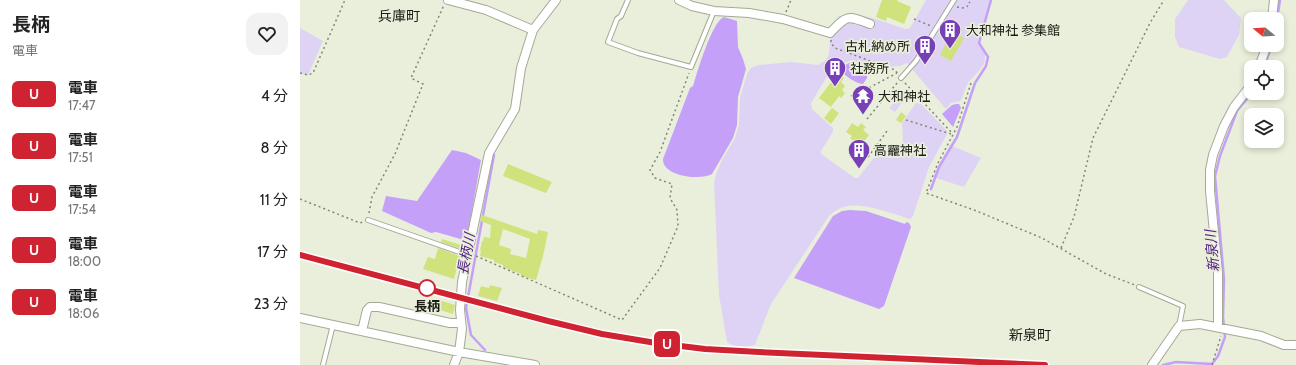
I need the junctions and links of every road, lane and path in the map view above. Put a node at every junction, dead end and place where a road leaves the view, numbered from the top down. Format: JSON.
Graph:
{"nodes":[{"id":1,"x":345,"y":0,"type":"edge"},
{"id":2,"x":447,"y":0,"type":"edge"},
{"id":3,"x":556,"y":0,"type":"edge"},
{"id":4,"x":628,"y":0,"type":"edge"},
{"id":5,"x":679,"y":0,"type":"edge"},
{"id":6,"x":791,"y":0,"type":"edge"},
{"id":7,"x":954,"y":0,"type":"edge"},
{"id":8,"x":1164,"y":0,"type":"edge"},
{"id":9,"x":1274,"y":0,"type":"edge"},
{"id":10,"x":951,"y":5,"type":"junction"},
{"id":11,"x":968,"y":6,"type":"dead end"},
{"id":12,"x":714,"y":11,"type":"junction"},
{"id":13,"x":1273,"y":12,"type":"edge"},
{"id":14,"x":783,"y":19,"type":"junction"},
{"id":15,"x":914,"y":19,"type":"dead end"},
{"id":16,"x":870,"y":24,"type":"dead end"},
{"id":17,"x":936,"y":29,"type":"junction"},
{"id":18,"x":533,"y":30,"type":"junction"},
{"id":19,"x":830,"y":33,"type":"junction"},
{"id":20,"x":691,"y":67,"type":"junction"},
{"id":21,"x":300,"y":72,"type":"edge"},
{"id":22,"x":897,"y":72,"type":"junction"},
{"id":23,"x":901,"y":78,"type":"junction"},
{"id":24,"x":971,"y":83,"type":"dead end"},
{"id":25,"x":1244,"y":93,"type":"edge"},
{"id":26,"x":851,"y":96,"type":"dead end"},
{"id":27,"x":867,"y":119,"type":"dead end"},
{"id":28,"x":906,"y":120,"type":"dead end"},
{"id":29,"x":887,"y":131,"type":"dead end"},
{"id":30,"x":953,"y":134,"type":"junction"},
{"id":31,"x":868,"y":157,"type":"dead end"},
{"id":32,"x":300,"y":198,"type":"edge"},
{"id":33,"x":368,"y":220,"type":"junction"},
{"id":34,"x":1061,"y":248,"type":"junction"},
{"id":35,"x":468,"y":255,"type":"junction"},
{"id":36,"x":478,"y":257,"type":"dead end"},
{"id":37,"x":1139,"y":287,"type":"joint"},
{"id":38,"x":300,"y":318,"type":"edge"},
{"id":39,"x":461,"y":323,"type":"junction"},
{"id":40,"x":333,"y":324,"type":"junction"},
{"id":41,"x":1179,"y":326,"type":"junction"},
{"id":42,"x":1218,"y":327,"type":"junction"},
{"id":43,"x":362,"y":331,"type":"junction"},
{"id":44,"x":1296,"y":345,"type":"edge"},
{"id":45,"x":459,"y":352,"type":"junction"},
{"id":46,"x":323,"y":365,"type":"edge"},
{"id":47,"x":454,"y":365,"type":"edge"},
{"id":48,"x":535,"y":365,"type":"edge"},
{"id":49,"x":1152,"y":365,"type":"edge"},
{"id":50,"x":1212,"y":365,"type":"edge"}],
"edges":[{"from":1,"to":21,"type":"path"},
{"from":2,"to":18,"type":"street"},
{"from":2,"to":33,"type":"path"},
{"from":3,"to":18,"type":"street"},
{"from":4,"to":20,"type":"lane"},
{"from":5,"to":12,"type":"street"},
{"from":6,"to":14,"type":"path"},
{"from":7,"to":10,"type":"lane"},
{"from":8,"to":34,"type":"path"},
{"from":9,"to":13,"type":"street"},
{"from":10,"to":11,"type":"path"},
{"from":10,"to":17,"type":"lane"},
{"from":12,"to":14,"type":"street"},
{"from":12,"to":20,"type":"lane"},
{"from":14,"to":19,"type":"street"},
{"from":15,"to":17,"type":"path"},
{"from":16,"to":19,"type":"street"},
{"from":17,"to":23,"type":"lane"},
{"from":18,"to":35,"type":"street"},
{"from":19,"to":22,"type":"path"},
{"from":20,"to":36,"type":"path"},
{"from":22,"to":23,"type":"path"},
{"from":22,"to":26,"type":"path"},
{"from":23,"to":27,"type":"path"},
{"from":23,"to":30,"type":"path"},
{"from":24,"to":30,"type":"path"},
{"from":25,"to":42,"type":"street"},
{"from":28,"to":30,"type":"path"},
{"from":29,"to":31,"type":"path"},
{"from":30,"to":34,"type":"path"},
{"from":32,"to":33,"type":"path"},
{"from":33,"to":35,"type":"lane"},
{"from":34,"to":37,"type":"path"},
{"from":35,"to":39,"type":"street"},
{"from":37,"to":41,"type":"lane"},
{"from":38,"to":40,"type":"street"},
{"from":39,"to":43,"type":"street"},
{"from":39,"to":45,"type":"street"},
{"from":40,"to":43,"type":"street"},
{"from":40,"to":46,"type":"lane"},
{"from":41,"to":42,"type":"street"},
{"from":41,"to":49,"type":"street"},
{"from":42,"to":44,"type":"street"},
{"from":42,"to":50,"type":"path"},
{"from":43,"to":45,"type":"street"},
{"from":45,"to":47,"type":"street"},
{"from":45,"to":48,"type":"street"}]}
